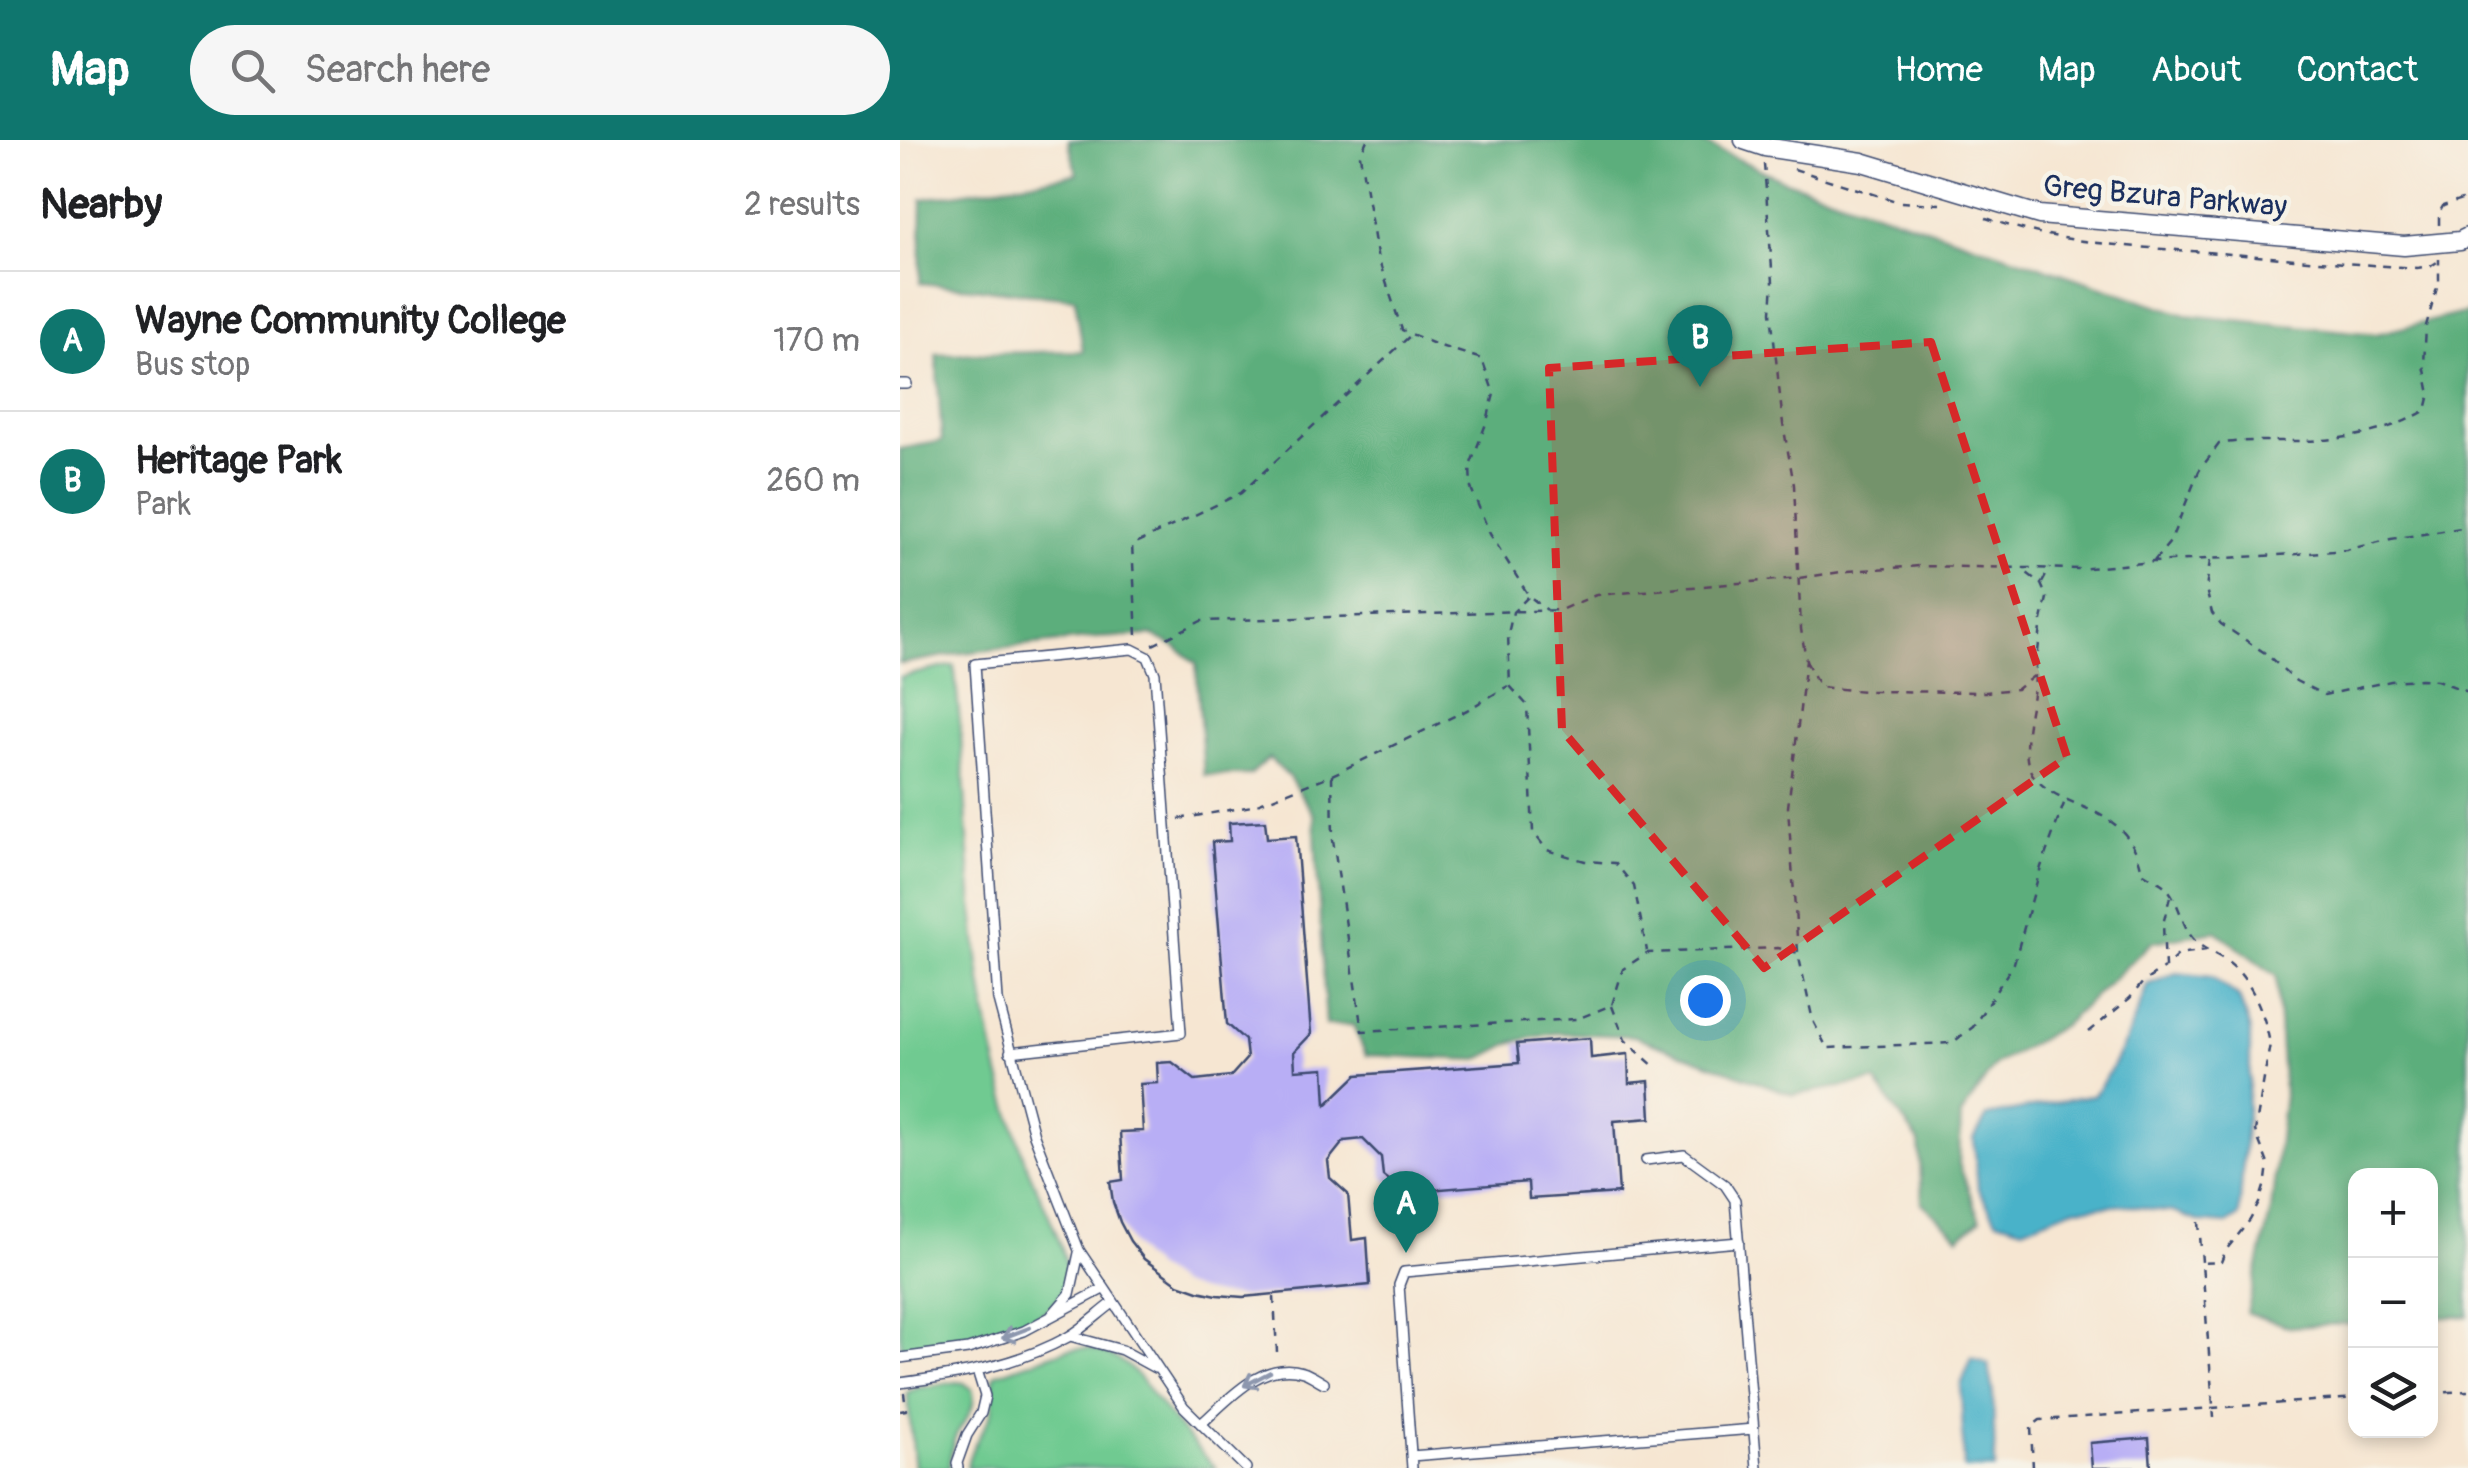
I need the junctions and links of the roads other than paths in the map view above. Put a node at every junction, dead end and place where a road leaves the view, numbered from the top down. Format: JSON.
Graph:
{"nodes":[{"id":1,"x":1744,"y":140,"type":"edge"},
{"id":2,"x":2468,"y":237,"type":"edge"},
{"id":3,"x":1010,"y":1052,"type":"junction"},
{"id":4,"x":1646,"y":1160,"type":"dead end"},
{"id":5,"x":1739,"y":1242,"type":"junction"},
{"id":6,"x":1079,"y":1250,"type":"junction"},
{"id":7,"x":1103,"y":1289,"type":"junction"},
{"id":8,"x":1113,"y":1304,"type":"junction"},
{"id":9,"x":1049,"y":1318,"type":"junction"},
{"id":10,"x":1070,"y":1336,"type":"junction"},
{"id":11,"x":900,"y":1358,"type":"edge"},
{"id":12,"x":1158,"y":1369,"type":"junction"},
{"id":13,"x":977,"y":1370,"type":"junction"},
{"id":14,"x":900,"y":1383,"type":"edge"},
{"id":15,"x":1324,"y":1384,"type":"dead end"},
{"id":16,"x":1201,"y":1424,"type":"junction"},
{"id":17,"x":1754,"y":1429,"type":"junction"},
{"id":18,"x":1411,"y":1456,"type":"junction"},
{"id":19,"x":958,"y":1468,"type":"edge"},
{"id":20,"x":1246,"y":1468,"type":"edge"},
{"id":21,"x":1412,"y":1468,"type":"edge"},
{"id":22,"x":1757,"y":1468,"type":"edge"}],
"edges":[{"from":1,"to":2,"type":"street","name":"Greg Bzura Parkway"},
{"from":3,"to":3,"type":"lane"},
{"from":3,"to":6,"type":"lane"},
{"from":4,"to":5,"type":"lane"},
{"from":5,"to":17,"type":"lane"},
{"from":5,"to":18,"type":"lane"},
{"from":6,"to":7,"type":"lane"},
{"from":6,"to":9,"type":"lane"},
{"from":7,"to":8,"type":"lane"},
{"from":7,"to":9,"type":"lane"},
{"from":8,"to":10,"type":"lane"},
{"from":8,"to":12,"type":"lane"},
{"from":9,"to":11,"type":"lane","one_way":true},
{"from":10,"to":12,"type":"lane"},
{"from":10,"to":13,"type":"lane"},
{"from":12,"to":16,"type":"lane"},
{"from":13,"to":14,"type":"lane"},
{"from":13,"to":19,"type":"lane"},
{"from":15,"to":16,"type":"lane","one_way":true},
{"from":16,"to":20,"type":"lane"},
{"from":17,"to":18,"type":"lane"},
{"from":17,"to":22,"type":"lane"},
{"from":18,"to":21,"type":"lane"}]}
